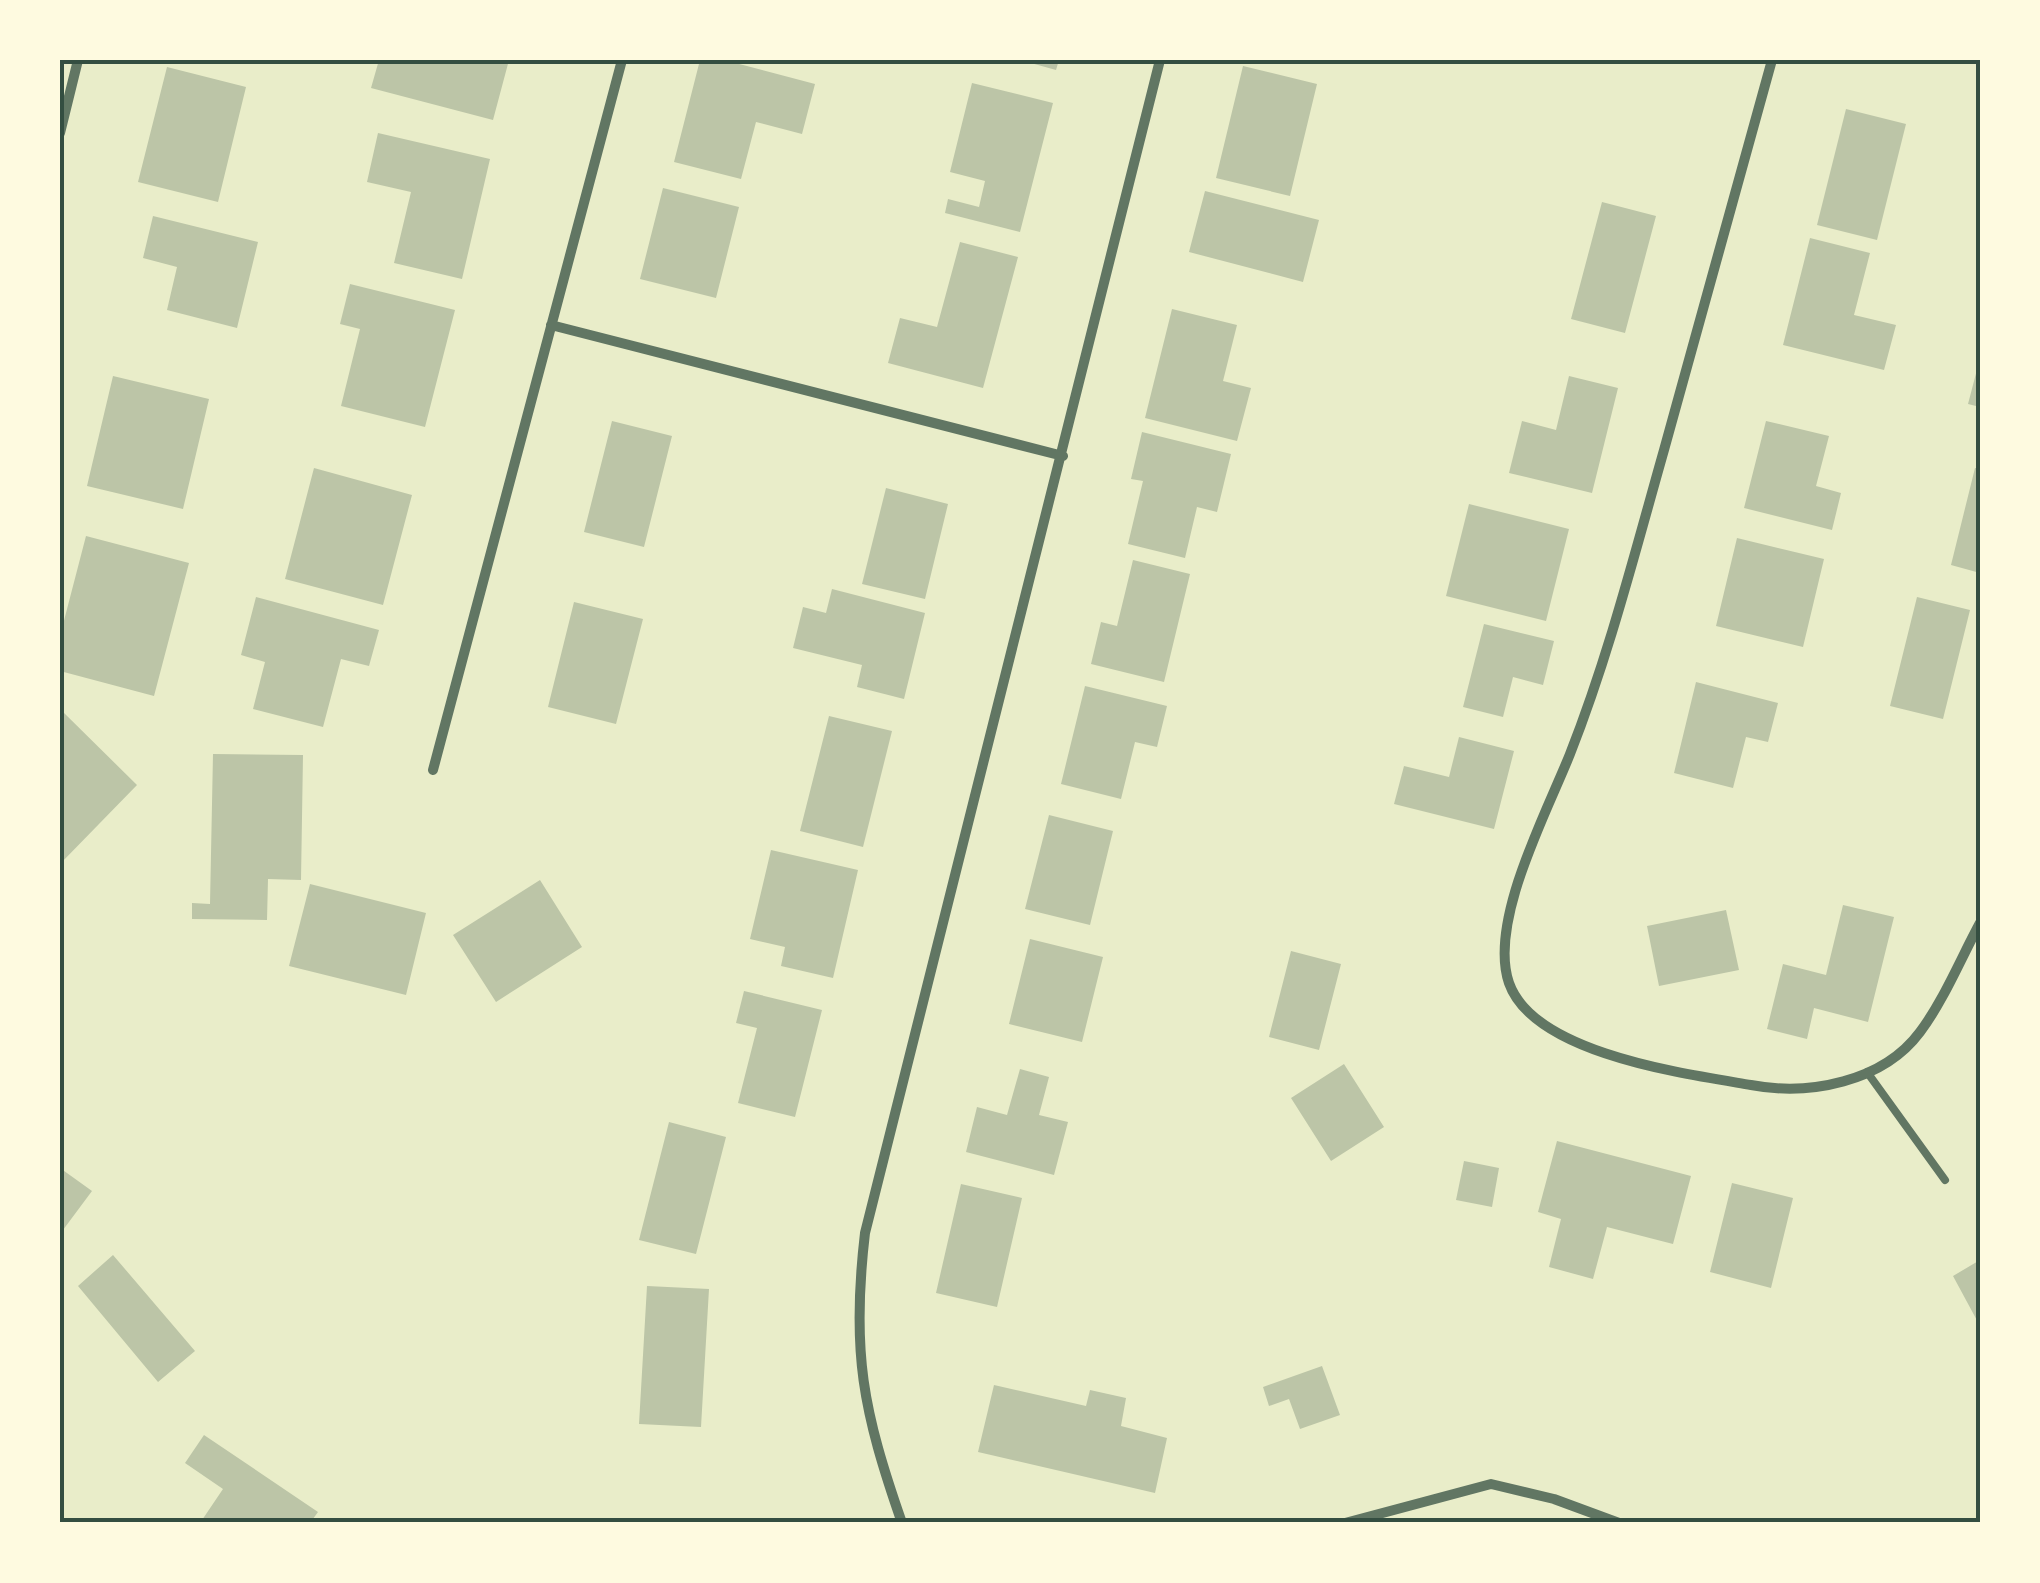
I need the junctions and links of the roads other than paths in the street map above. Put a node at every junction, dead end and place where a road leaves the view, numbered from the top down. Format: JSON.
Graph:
{"nodes":[{"id":1,"x":78,"y":60,"type":"edge"},
{"id":2,"x":622,"y":60,"type":"edge"},
{"id":3,"x":1160,"y":60,"type":"edge"},
{"id":4,"x":1772,"y":60,"type":"edge"},
{"id":5,"x":60,"y":134,"type":"edge"},
{"id":6,"x":552,"y":325,"type":"junction"},
{"id":7,"x":1062,"y":456,"type":"junction"},
{"id":8,"x":433,"y":770,"type":"dead end"},
{"id":9,"x":1980,"y":923,"type":"edge"},
{"id":10,"x":1867,"y":1072,"type":"junction"},
{"id":11,"x":1944,"y":1180,"type":"dead end"},
{"id":12,"x":902,"y":1523,"type":"edge"},
{"id":13,"x":1345,"y":1523,"type":"edge"},
{"id":14,"x":1619,"y":1523,"type":"edge"}],
"edges":[{"from":1,"to":5,"type":"street"},
{"from":2,"to":6,"type":"street"},
{"from":3,"to":7,"type":"street"},
{"from":4,"to":10,"type":"street"},
{"from":6,"to":7,"type":"street"},
{"from":6,"to":8,"type":"street"},
{"from":7,"to":12,"type":"street"},
{"from":9,"to":10,"type":"street"},
{"from":10,"to":11,"type":"lane"},
{"from":13,"to":14,"type":"street"}]}
